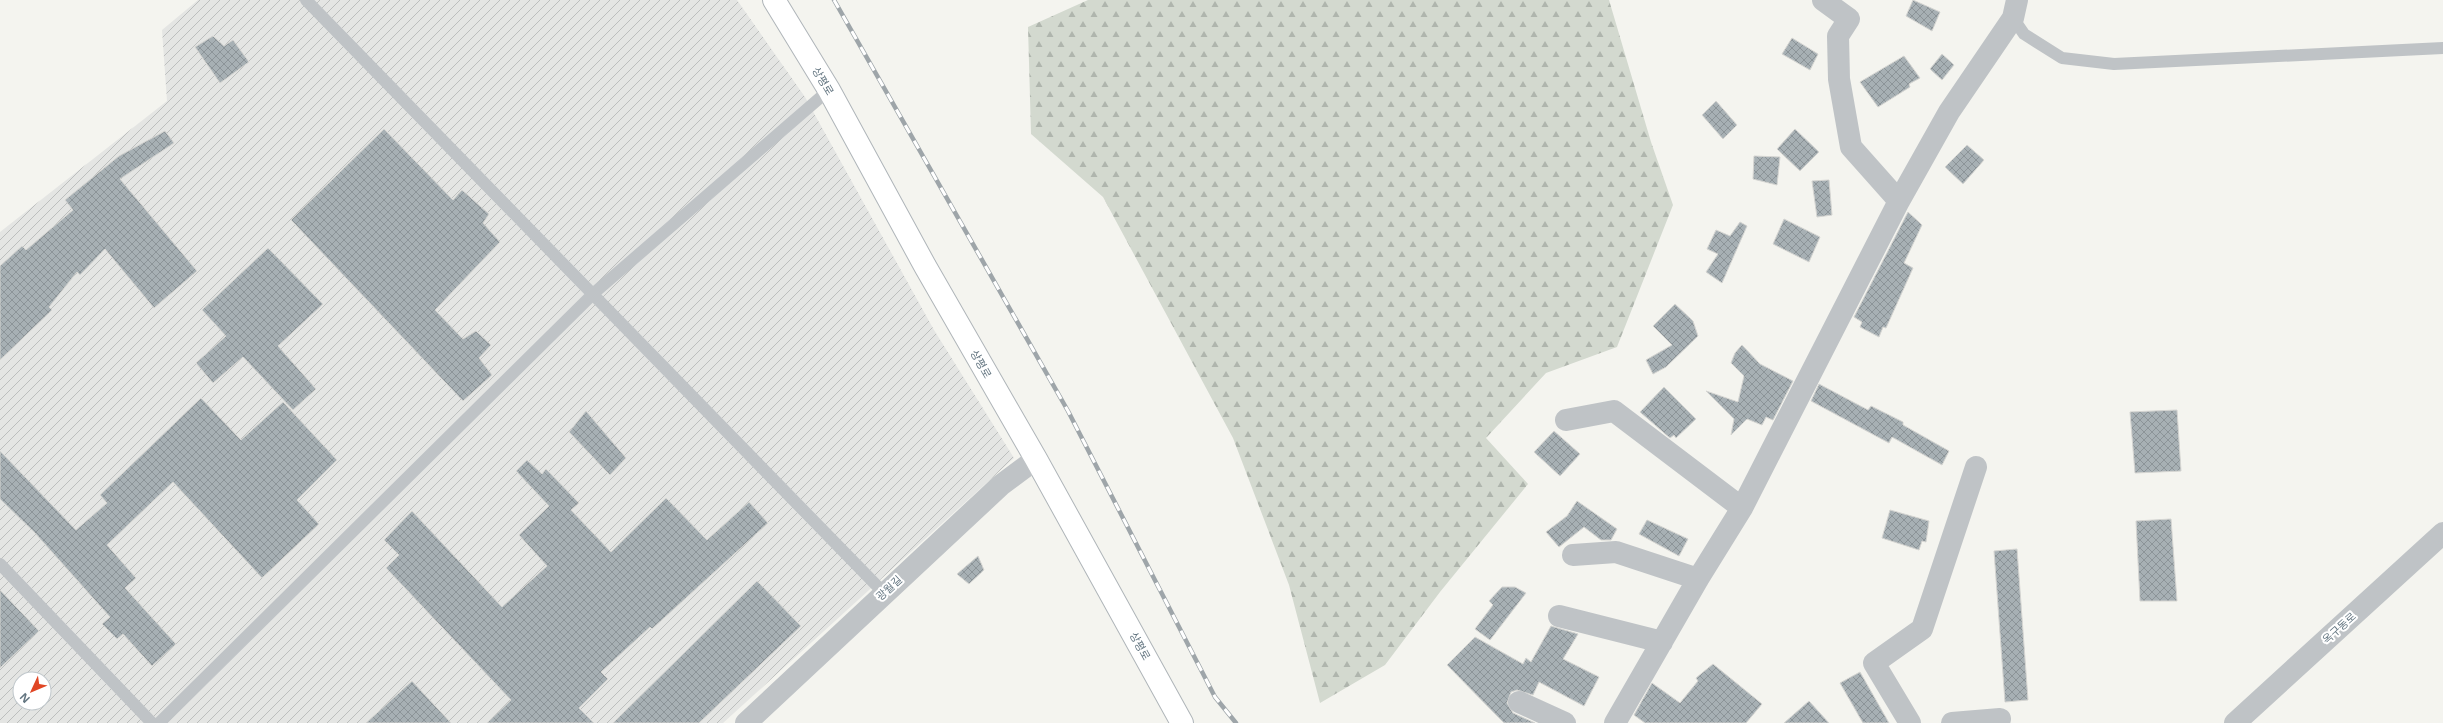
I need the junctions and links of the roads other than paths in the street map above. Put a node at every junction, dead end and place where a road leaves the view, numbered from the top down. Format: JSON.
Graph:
{"nodes":[{"id":1,"x":306,"y":0,"type":"edge"},
{"id":2,"x":1823,"y":0,"type":"edge"},
{"id":3,"x":772,"y":2,"type":"edge"},
{"id":4,"x":2015,"y":9,"type":"edge"},
{"id":5,"x":2443,"y":48,"type":"edge"},
{"id":6,"x":829,"y":90,"type":"junction"},
{"id":7,"x":1899,"y":201,"type":"junction"},
{"id":8,"x":594,"y":293,"type":"junction"},
{"id":9,"x":1566,"y":420,"type":"dead end"},
{"id":10,"x":1036,"y":459,"type":"junction"},
{"id":11,"x":1976,"y":467,"type":"dead end"},
{"id":12,"x":1742,"y":508,"type":"junction"},
{"id":13,"x":2443,"y":534,"type":"edge"},
{"id":14,"x":1573,"y":555,"type":"dead end"},
{"id":15,"x":0,"y":564,"type":"edge"},
{"id":16,"x":1698,"y":579,"type":"junction"},
{"id":17,"x":884,"y":593,"type":"junction"},
{"id":18,"x":1560,"y":616,"type":"dead end"},
{"id":19,"x":1662,"y":642,"type":"junction"},
{"id":20,"x":1519,"y":702,"type":"dead end"},
{"id":21,"x":2000,"y":718,"type":"dead end"},
{"id":22,"x":152,"y":723,"type":"edge"},
{"id":23,"x":159,"y":723,"type":"edge"},
{"id":24,"x":746,"y":723,"type":"edge"},
{"id":25,"x":1182,"y":723,"type":"edge"},
{"id":26,"x":1565,"y":723,"type":"edge"},
{"id":27,"x":1615,"y":723,"type":"edge"},
{"id":28,"x":1910,"y":723,"type":"edge"},
{"id":29,"x":1952,"y":723,"type":"edge"},
{"id":30,"x":2235,"y":723,"type":"edge"}],
"edges":[{"from":1,"to":8,"type":"lane"},
{"from":2,"to":7,"type":"street"},
{"from":3,"to":6,"type":"main road","name":"상평로"},
{"from":4,"to":5,"type":"lane"},
{"from":4,"to":7,"type":"street"},
{"from":6,"to":8,"type":"lane"},
{"from":6,"to":10,"type":"main road","name":"상평로"},
{"from":7,"to":12,"type":"street"},
{"from":8,"to":17,"type":"lane"},
{"from":8,"to":23,"type":"lane"},
{"from":9,"to":12,"type":"street"},
{"from":10,"to":17,"type":"street","name":"광월길"},
{"from":10,"to":25,"type":"main road","name":"상평로"},
{"from":11,"to":28,"type":"street"},
{"from":12,"to":16,"type":"street"},
{"from":13,"to":30,"type":"street","name":"옥구동로"},
{"from":14,"to":16,"type":"street"},
{"from":15,"to":22,"type":"lane"},
{"from":16,"to":19,"type":"street"},
{"from":17,"to":24,"type":"street","name":"광월길"},
{"from":18,"to":19,"type":"street"},
{"from":19,"to":27,"type":"street"},
{"from":20,"to":26,"type":"street"},
{"from":21,"to":29,"type":"street"}]}
